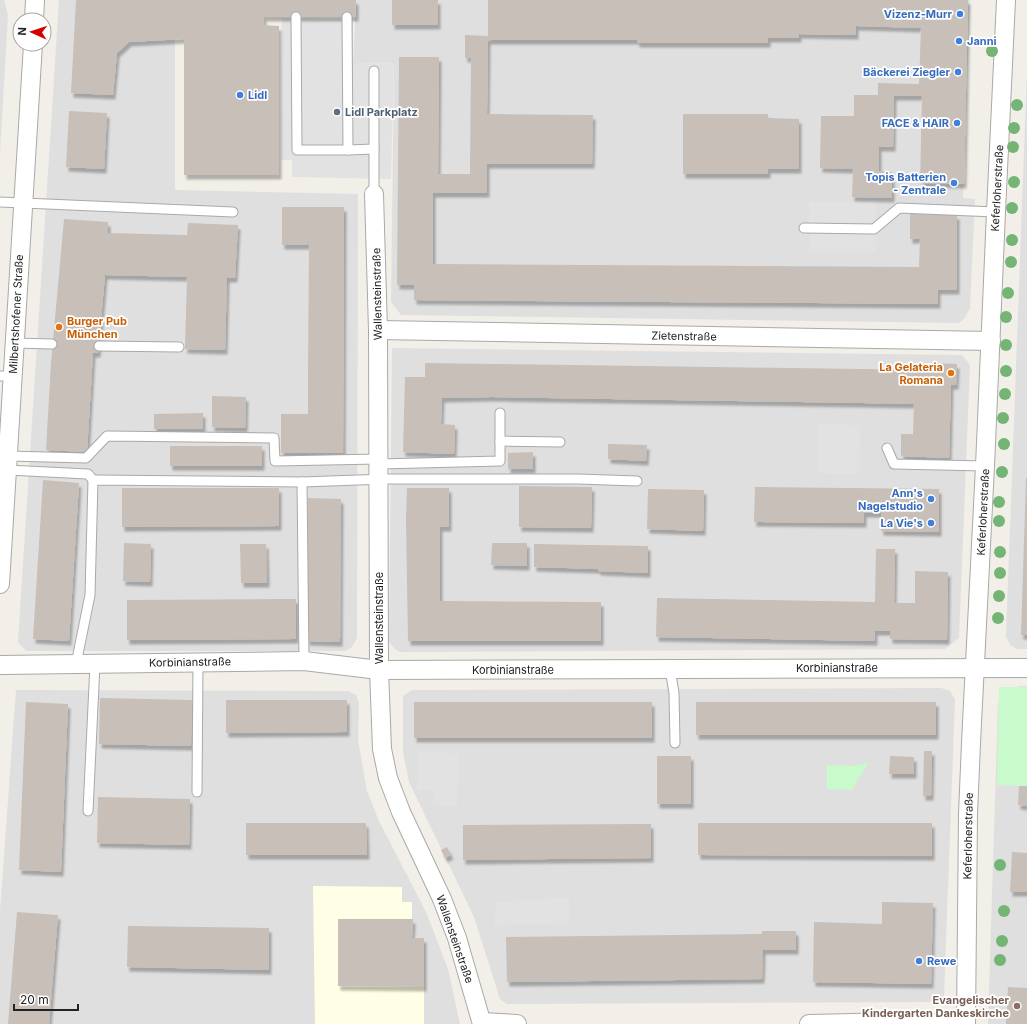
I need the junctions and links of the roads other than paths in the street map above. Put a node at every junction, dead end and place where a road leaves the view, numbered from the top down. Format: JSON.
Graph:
{"nodes":[{"id":1,"x":35,"y":0,"type":"edge"},
{"id":2,"x":1006,"y":0,"type":"edge"},
{"id":3,"x":34,"y":12,"type":"edge"},
{"id":4,"x":296,"y":17,"type":"dead end"},
{"id":5,"x":347,"y":17,"type":"dead end"},
{"id":6,"x":32,"y":52,"type":"edge"},
{"id":7,"x":374,"y":71,"type":"dead end"},
{"id":8,"x":374,"y":149,"type":"junction"},
{"id":9,"x":348,"y":150,"type":"junction"},
{"id":10,"x":374,"y":194,"type":"joint"},
{"id":11,"x":0,"y":202,"type":"edge"},
{"id":12,"x":23,"y":203,"type":"junction"},
{"id":13,"x":233,"y":212,"type":"dead end"},
{"id":14,"x":996,"y":212,"type":"junction"},
{"id":15,"x":804,"y":228,"type":"dead end"},
{"id":16,"x":378,"y":330,"type":"junction"},
{"id":17,"x":991,"y":341,"type":"junction"},
{"id":18,"x":15,"y":343,"type":"junction"},
{"id":19,"x":52,"y":344,"type":"dead end"},
{"id":20,"x":99,"y":346,"type":"dead end"},
{"id":21,"x":179,"y":347,"type":"dead end"},
{"id":22,"x":6,"y":376,"type":"edge"},
{"id":23,"x":500,"y":414,"type":"dead end"},
{"id":24,"x":500,"y":441,"type":"junction"},
{"id":25,"x":560,"y":442,"type":"dead end"},
{"id":26,"x":887,"y":448,"type":"dead end"},
{"id":27,"x":7,"y":463,"type":"junction"},
{"id":28,"x":985,"y":466,"type":"junction"},
{"id":29,"x":379,"y":467,"type":"junction"},
{"id":30,"x":93,"y":480,"type":"junction"},
{"id":31,"x":637,"y":481,"type":"dead end"},
{"id":32,"x":302,"y":482,"type":"junction"},
{"id":33,"x":0,"y":584,"type":"edge"},
{"id":34,"x":304,"y":661,"type":"junction"},
{"id":35,"x":198,"y":662,"type":"junction"},
{"id":36,"x":76,"y":664,"type":"junction"},
{"id":37,"x":95,"y":664,"type":"junction"},
{"id":38,"x":0,"y":665,"type":"edge"},
{"id":39,"x":1027,"y":668,"type":"edge"},
{"id":40,"x":670,"y":669,"type":"junction"},
{"id":41,"x":975,"y":669,"type":"junction"},
{"id":42,"x":380,"y":670,"type":"junction"},
{"id":43,"x":675,"y":743,"type":"dead end"},
{"id":44,"x":197,"y":792,"type":"dead end"},
{"id":45,"x":88,"y":811,"type":"dead end"},
{"id":46,"x":482,"y":1023,"type":"edge"},
{"id":47,"x":517,"y":1024,"type":"edge"},
{"id":48,"x":810,"y":1024,"type":"edge"},
{"id":49,"x":966,"y":1024,"type":"edge"}],
"edges":[{"from":1,"to":3,"type":"street"},
{"from":2,"to":14,"type":"street","name":"Keferloherstraße"},
{"from":4,"to":9,"type":"lane"},
{"from":5,"to":9,"type":"lane"},
{"from":6,"to":12,"type":"street","name":"Milbertshofener Straße"},
{"from":7,"to":8,"type":"lane"},
{"from":8,"to":9,"type":"lane"},
{"from":8,"to":10,"type":"lane"},
{"from":10,"to":16,"type":"street","name":"Wallensteinstraße"},
{"from":11,"to":12,"type":"lane"},
{"from":12,"to":13,"type":"lane"},
{"from":12,"to":18,"type":"street","name":"Milbertshofener Straße"},
{"from":14,"to":15,"type":"lane"},
{"from":14,"to":17,"type":"street","name":"Keferloherstraße"},
{"from":16,"to":17,"type":"street","name":"Zietenstraße"},
{"from":16,"to":29,"type":"street","name":"Wallensteinstraße"},
{"from":17,"to":28,"type":"street","name":"Keferloherstraße"},
{"from":18,"to":19,"type":"lane"},
{"from":18,"to":22,"type":"street","name":"Milbertshofener Straße"},
{"from":20,"to":21,"type":"lane"},
{"from":22,"to":27,"type":"street","name":"Milbertshofener Straße"},
{"from":23,"to":24,"type":"lane"},
{"from":24,"to":25,"type":"lane"},
{"from":24,"to":29,"type":"lane"},
{"from":26,"to":28,"type":"lane"},
{"from":27,"to":29,"type":"lane"},
{"from":27,"to":30,"type":"lane"},
{"from":27,"to":33,"type":"street","name":"Milbertshofener Straße"},
{"from":28,"to":41,"type":"street","name":"Keferloherstraße"},
{"from":29,"to":31,"type":"lane"},
{"from":29,"to":32,"type":"lane"},
{"from":29,"to":42,"type":"street","name":"Wallensteinstraße"},
{"from":30,"to":32,"type":"lane"},
{"from":30,"to":36,"type":"lane"},
{"from":32,"to":34,"type":"lane"},
{"from":34,"to":35,"type":"street","name":"Korbinianstraße"},
{"from":34,"to":42,"type":"street","name":"Korbinianstraße"},
{"from":35,"to":37,"type":"street","name":"Korbinianstraße"},
{"from":35,"to":44,"type":"lane"},
{"from":36,"to":37,"type":"street","name":"Korbinianstraße"},
{"from":36,"to":38,"type":"street","name":"Korbinianstraße"},
{"from":37,"to":45,"type":"lane"},
{"from":39,"to":41,"type":"street","name":"Korbinianstraße"},
{"from":40,"to":41,"type":"street","name":"Korbinianstraße"},
{"from":40,"to":42,"type":"street","name":"Korbinianstraße"},
{"from":40,"to":43,"type":"lane"},
{"from":41,"to":49,"type":"street","name":"Keferloherstraße"},
{"from":42,"to":46,"type":"street","name":"Wallensteinstraße"},
{"from":46,"to":47,"type":"street"},
{"from":48,"to":49,"type":"street"}]}
